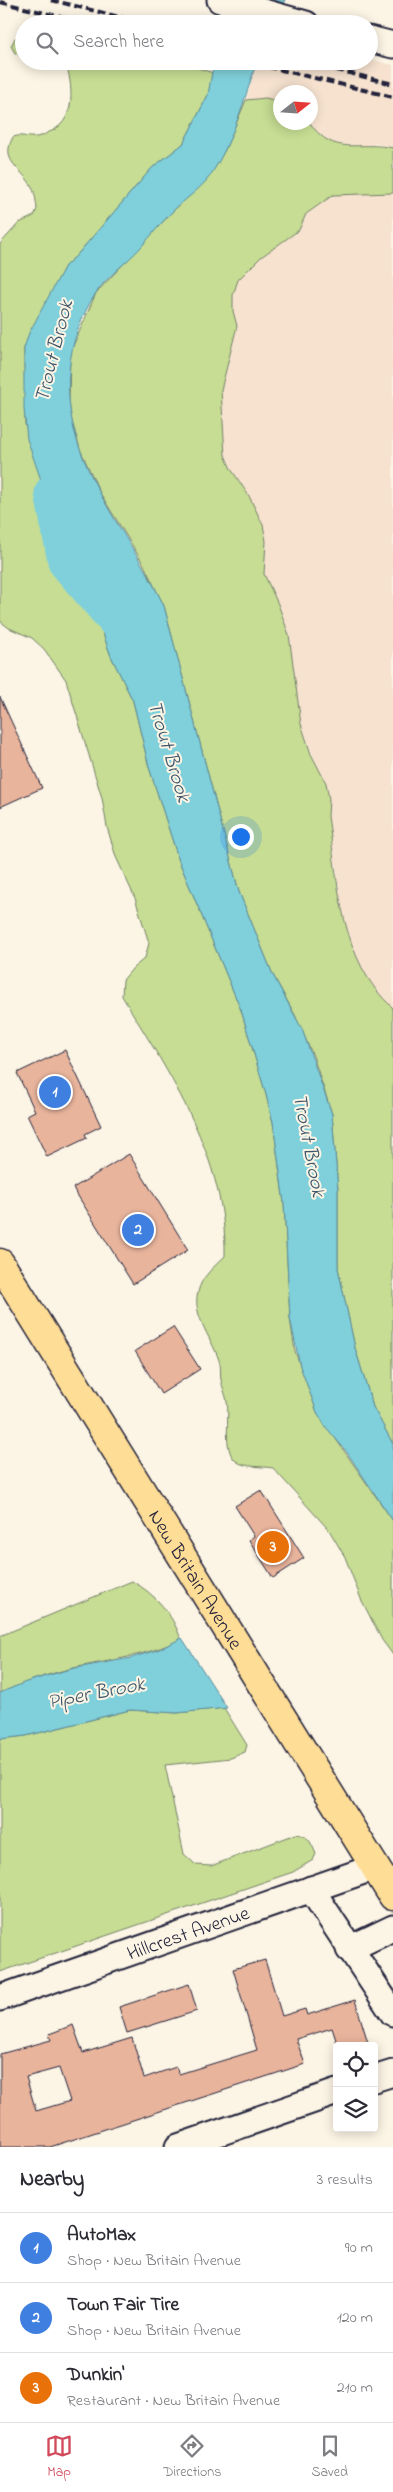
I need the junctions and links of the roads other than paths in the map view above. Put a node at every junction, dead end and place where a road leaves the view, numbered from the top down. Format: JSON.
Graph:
{"nodes":[{"id":1,"x":220,"y":0,"type":"edge"},
{"id":2,"x":275,"y":15,"type":"edge"},
{"id":3,"x":378,"y":41,"type":"edge"},
{"id":4,"x":393,"y":45,"type":"edge"},
{"id":5,"x":0,"y":1263,"type":"edge"},
{"id":6,"x":375,"y":1867,"type":"junction"},
{"id":7,"x":311,"y":1889,"type":"junction"},
{"id":8,"x":393,"y":1896,"type":"edge"},
{"id":9,"x":393,"y":1928,"type":"edge"},
{"id":10,"x":349,"y":1949,"type":"junction"},
{"id":11,"x":0,"y":1998,"type":"edge"},
{"id":12,"x":393,"y":2013,"type":"edge"},
{"id":13,"x":393,"y":2073,"type":"edge"},
{"id":14,"x":378,"y":2079,"type":"edge"},
{"id":15,"x":333,"y":2093,"type":"edge"},
{"id":16,"x":178,"y":2147,"type":"edge"}],
"edges":[{"from":1,"to":2,"type":"street"},
{"from":3,"to":4,"type":"street"},
{"from":5,"to":6,"type":"main road","name":"New Britain Avenue"},
{"from":6,"to":7,"type":"street","name":"Hillcrest Avenue"},
{"from":6,"to":8,"type":"main road","name":"New Britain Avenue"},
{"from":7,"to":10,"type":"street"},
{"from":7,"to":11,"type":"street","name":"Hillcrest Avenue"},
{"from":9,"to":10,"type":"street"},
{"from":10,"to":12,"type":"street"},
{"from":13,"to":14,"type":"street"},
{"from":15,"to":16,"type":"street"}]}
